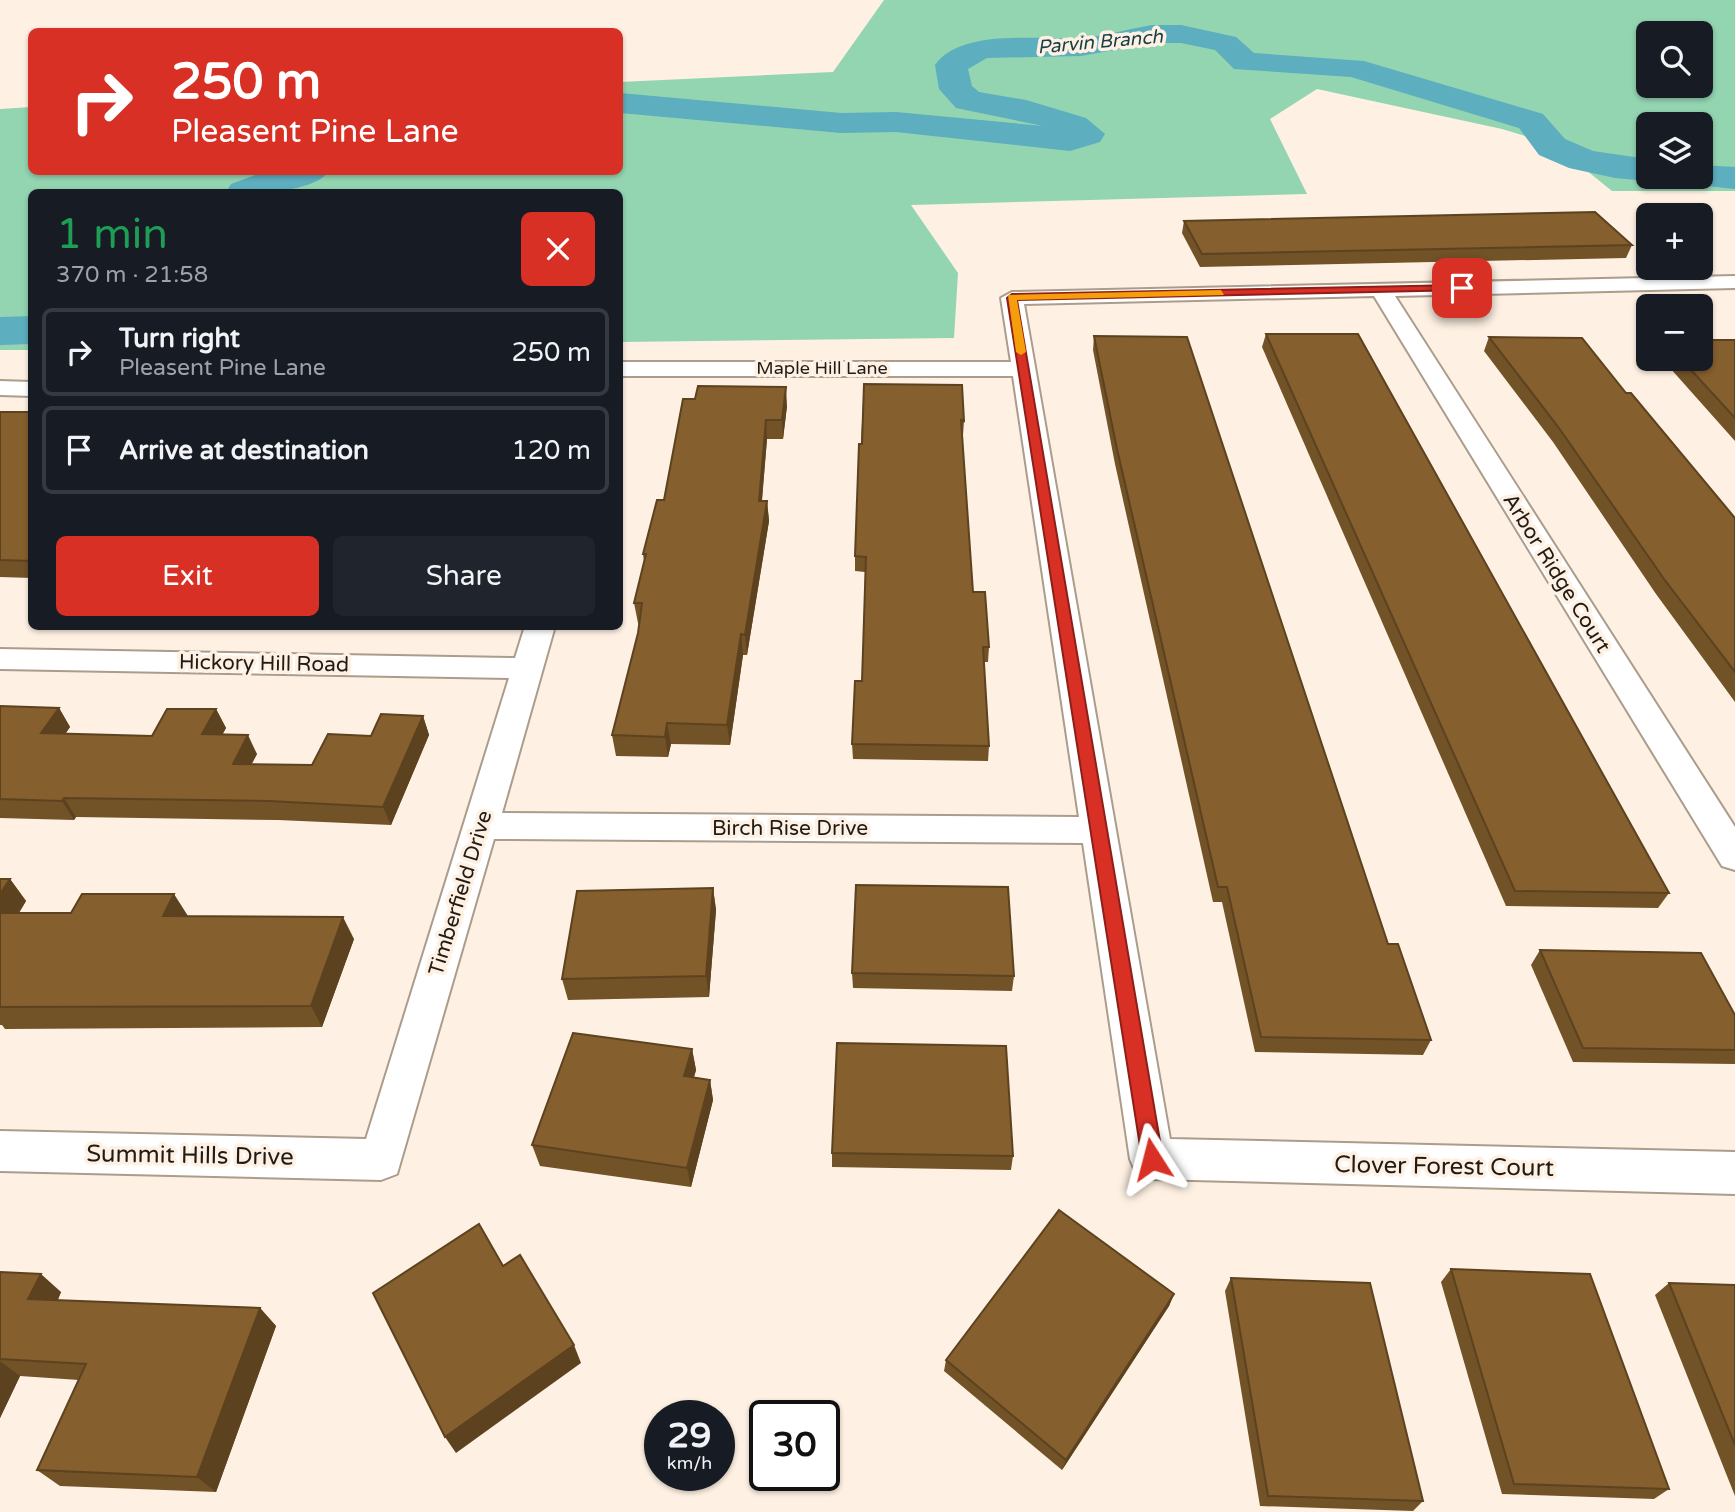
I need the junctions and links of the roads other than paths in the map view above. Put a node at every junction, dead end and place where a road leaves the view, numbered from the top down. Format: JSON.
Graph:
{"nodes":[{"id":1,"x":1735,"y":282,"type":"edge"},
{"id":2,"x":1380,"y":289,"type":"junction"},
{"id":3,"x":623,"y":369,"type":"edge"},
{"id":4,"x":1024,"y":369,"type":"junction"},
{"id":5,"x":0,"y":388,"type":"edge"},
{"id":6,"x":28,"y":389,"type":"edge"},
{"id":7,"x":539,"y":630,"type":"edge"},
{"id":8,"x":0,"y":659,"type":"edge"},
{"id":9,"x":528,"y":668,"type":"junction"},
{"id":10,"x":480,"y":826,"type":"junction"},
{"id":11,"x":1099,"y":830,"type":"junction"},
{"id":12,"x":1735,"y":856,"type":"edge"},
{"id":13,"x":0,"y":1151,"type":"edge"},
{"id":14,"x":381,"y":1160,"type":"joint"},
{"id":15,"x":1735,"y":1173,"type":"edge"}],
"edges":[{"from":1,"to":2,"type":"street"},
{"from":2,"to":4,"type":"street"},
{"from":2,"to":12,"type":"street","name":"Arbor Ridge Court"},
{"from":3,"to":4,"type":"street","name":"Maple Hill Lane"},
{"from":4,"to":11,"type":"street"},
{"from":5,"to":6,"type":"street"},
{"from":7,"to":9,"type":"street","name":"Timberfield Drive"},
{"from":8,"to":9,"type":"street","name":"Hickory Hill Road"},
{"from":9,"to":10,"type":"street","name":"Timberfield Drive"},
{"from":10,"to":11,"type":"street","name":"Birch Rise Drive"},
{"from":10,"to":14,"type":"street","name":"Timberfield Drive"},
{"from":11,"to":15,"type":"street","name":"Clover Forest Court"},
{"from":13,"to":14,"type":"street","name":"Summit Hills Drive"}]}
